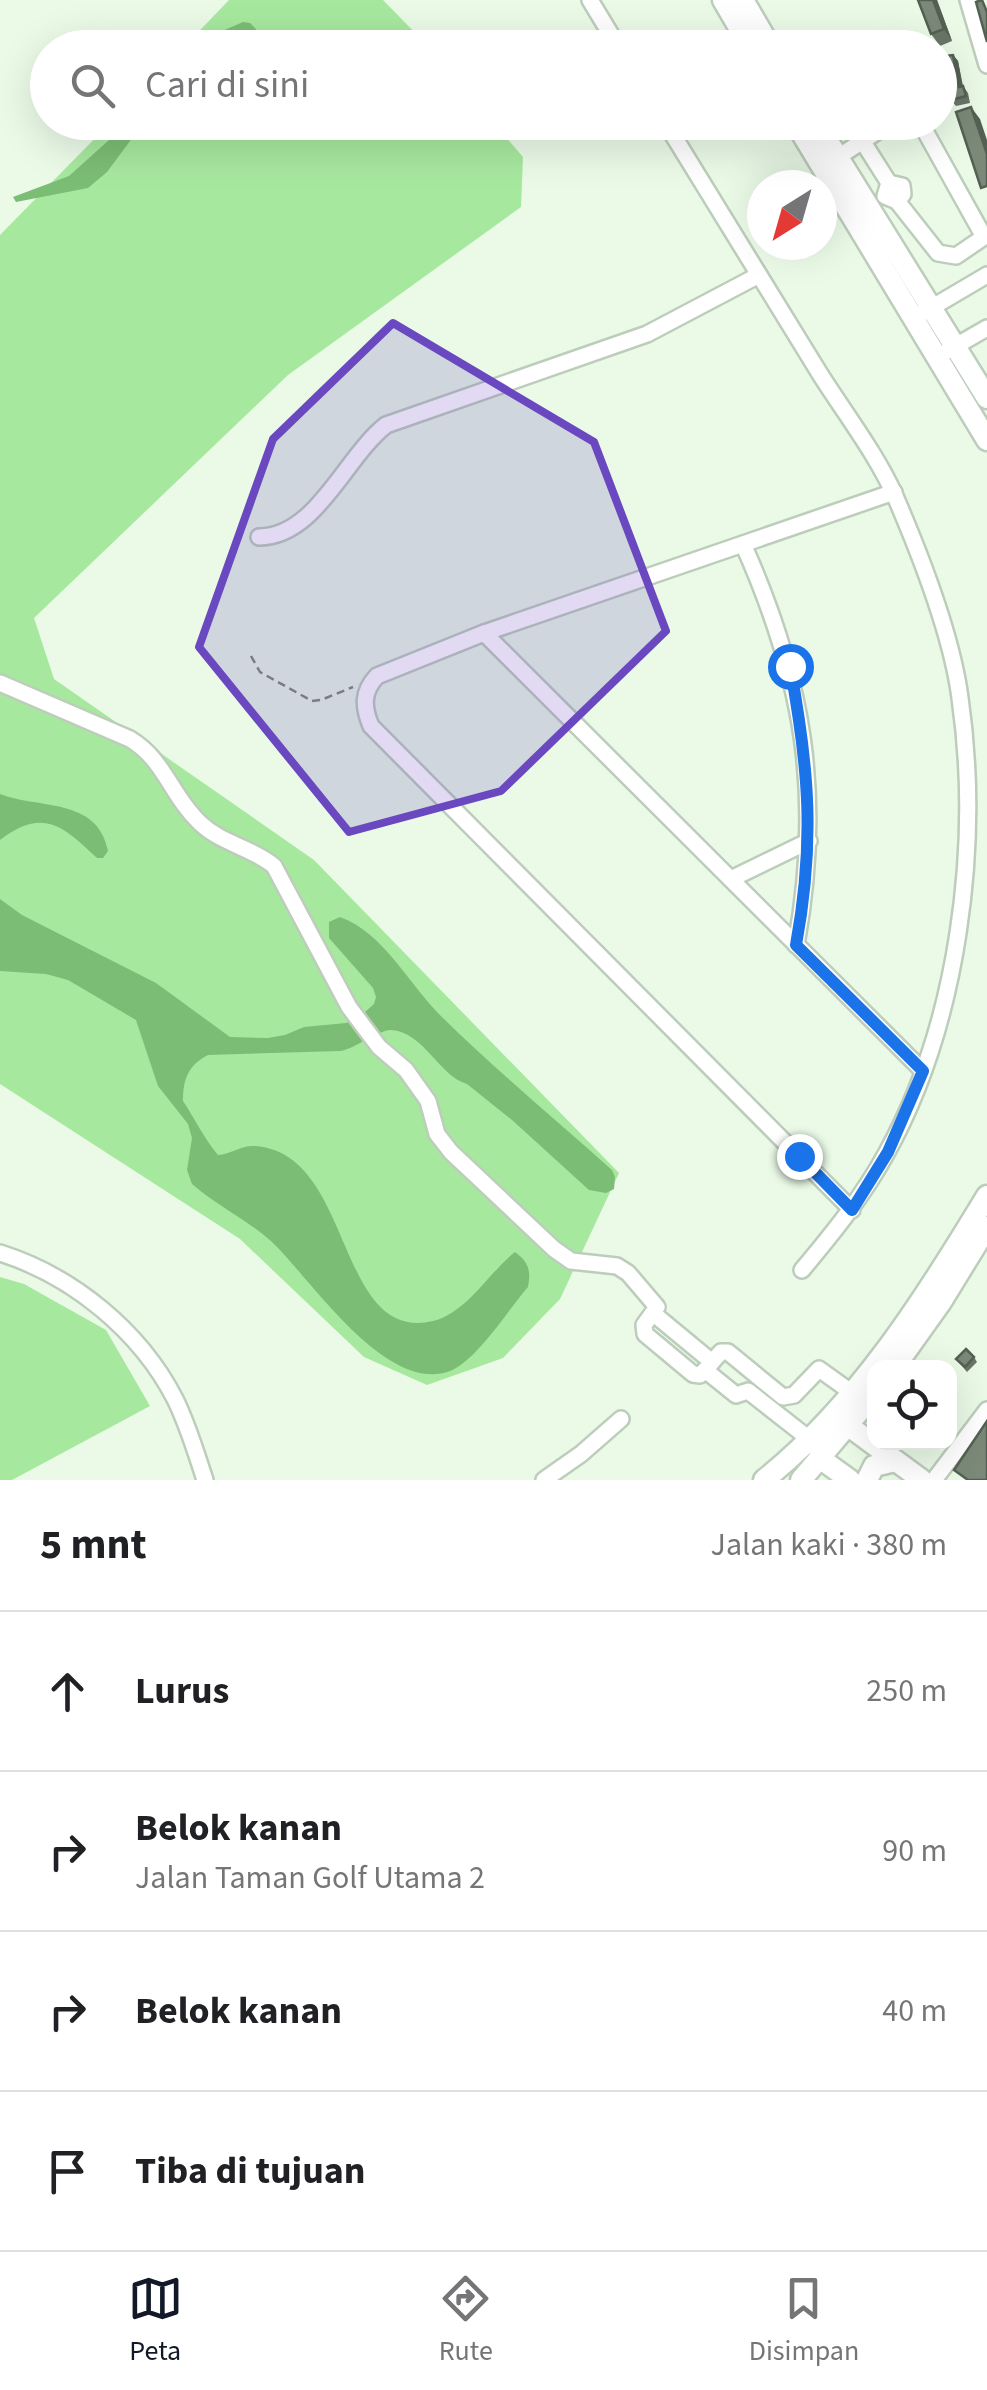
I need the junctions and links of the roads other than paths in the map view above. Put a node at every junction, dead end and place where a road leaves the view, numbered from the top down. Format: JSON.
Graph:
{"nodes":[{"id":1,"x":590,"y":0,"type":"edge"},
{"id":2,"x":723,"y":0,"type":"edge"},
{"id":3,"x":743,"y":0,"type":"edge"},
{"id":4,"x":968,"y":0,"type":"edge"},
{"id":5,"x":608,"y":30,"type":"edge"},
{"id":6,"x":740,"y":30,"type":"edge"},
{"id":7,"x":760,"y":30,"type":"edge"},
{"id":8,"x":987,"y":65,"type":"edge"},
{"id":9,"x":676,"y":140,"type":"edge"},
{"id":10,"x":807,"y":140,"type":"edge"},
{"id":11,"x":827,"y":140,"type":"edge"},
{"id":12,"x":866,"y":140,"type":"edge"},
{"id":13,"x":930,"y":140,"type":"edge"},
{"id":14,"x":863,"y":142,"type":"junction"},
{"id":15,"x":838,"y":157,"type":"junction"},
{"id":16,"x":986,"y":236,"type":"edge"},
{"id":17,"x":758,"y":275,"type":"junction"},
{"id":18,"x":987,"y":275,"type":"edge"},
{"id":19,"x":923,"y":313,"type":"junction"},
{"id":20,"x":987,"y":328,"type":"edge"},
{"id":21,"x":946,"y":351,"type":"junction"},
{"id":22,"x":975,"y":377,"type":"junction"},
{"id":23,"x":954,"y":384,"type":"junction"},
{"id":24,"x":987,"y":398,"type":"edge"},
{"id":25,"x":987,"y":440,"type":"edge"},
{"id":26,"x":894,"y":492,"type":"junction"},
{"id":27,"x":259,"y":537,"type":"dead end"},
{"id":28,"x":743,"y":544,"type":"junction"},
{"id":29,"x":484,"y":633,"type":"junction"},
{"id":30,"x":0,"y":684,"type":"edge"},
{"id":31,"x":810,"y":841,"type":"junction"},
{"id":32,"x":731,"y":879,"type":"junction"},
{"id":33,"x":796,"y":945,"type":"junction"},
{"id":34,"x":923,"y":1071,"type":"junction"},
{"id":35,"x":987,"y":1196,"type":"edge"},
{"id":36,"x":852,"y":1210,"type":"junction"},
{"id":37,"x":987,"y":1227,"type":"edge"},
{"id":38,"x":0,"y":1253,"type":"edge"},
{"id":39,"x":802,"y":1270,"type":"dead end"},
{"id":40,"x":900,"y":1360,"type":"edge"},
{"id":41,"x":708,"y":1366,"type":"junction"},
{"id":42,"x":759,"y":1378,"type":"junction"},
{"id":43,"x":748,"y":1391,"type":"junction"},
{"id":44,"x":851,"y":1392,"type":"junction"},
{"id":45,"x":867,"y":1404,"type":"edge"},
{"id":46,"x":986,"y":1412,"type":"edge"},
{"id":47,"x":829,"y":1417,"type":"junction"},
{"id":48,"x":620,"y":1419,"type":"dead end"},
{"id":49,"x":850,"y":1427,"type":"junction"},
{"id":50,"x":808,"y":1438,"type":"junction"},
{"id":51,"x":821,"y":1459,"type":"junction"},
{"id":52,"x":895,"y":1461,"type":"junction"},
{"id":53,"x":205,"y":1480,"type":"edge"},
{"id":54,"x":544,"y":1480,"type":"edge"},
{"id":55,"x":764,"y":1480,"type":"edge"},
{"id":56,"x":801,"y":1480,"type":"edge"},
{"id":57,"x":850,"y":1480,"type":"edge"},
{"id":58,"x":867,"y":1480,"type":"edge"},
{"id":59,"x":922,"y":1480,"type":"edge"},
{"id":60,"x":934,"y":1480,"type":"edge"}],
"edges":[{"from":1,"to":5,"type":"street"},
{"from":2,"to":6,"type":"main road"},
{"from":3,"to":7,"type":"main road"},
{"from":4,"to":8,"type":"street"},
{"from":9,"to":17,"type":"street"},
{"from":10,"to":19,"type":"main road"},
{"from":11,"to":15,"type":"main road"},
{"from":12,"to":14,"type":"street"},
{"from":13,"to":16,"type":"street"},
{"from":14,"to":15,"type":"street"},
{"from":14,"to":16,"type":"street"},
{"from":15,"to":19,"type":"main road"},
{"from":17,"to":26,"type":"street"},
{"from":17,"to":27,"type":"street"},
{"from":18,"to":19,"type":"street"},
{"from":19,"to":21,"type":"main road"},
{"from":20,"to":21,"type":"street"},
{"from":21,"to":22,"type":"main road"},
{"from":21,"to":23,"type":"main road"},
{"from":22,"to":23,"type":"main road"},
{"from":22,"to":24,"type":"main road"},
{"from":23,"to":25,"type":"main road"},
{"from":26,"to":28,"type":"street"},
{"from":26,"to":34,"type":"street"},
{"from":28,"to":29,"type":"street"},
{"from":28,"to":31,"type":"street"},
{"from":29,"to":32,"type":"street"},
{"from":29,"to":36,"type":"street"},
{"from":30,"to":41,"type":"street"},
{"from":31,"to":32,"type":"street"},
{"from":31,"to":33,"type":"street"},
{"from":32,"to":33,"type":"street"},
{"from":33,"to":34,"type":"street"},
{"from":34,"to":36,"type":"street"},
{"from":35,"to":44,"type":"main road"},
{"from":36,"to":39,"type":"street"},
{"from":37,"to":40,"type":"main road"},
{"from":38,"to":53,"type":"street"},
{"from":41,"to":42,"type":"street"},
{"from":41,"to":43,"type":"street"},
{"from":42,"to":43,"type":"street"},
{"from":42,"to":44,"type":"street"},
{"from":43,"to":50,"type":"street"},
{"from":44,"to":47,"type":"main road"},
{"from":45,"to":49,"type":"main road"},
{"from":46,"to":60,"type":"street"},
{"from":47,"to":50,"type":"main road"},
{"from":47,"to":51,"type":"main road"},
{"from":48,"to":54,"type":"street"},
{"from":49,"to":51,"type":"main road"},
{"from":49,"to":52,"type":"main road"},
{"from":50,"to":55,"type":"main road"},
{"from":51,"to":56,"type":"main road"},
{"from":51,"to":57,"type":"main road"},
{"from":52,"to":58,"type":"main road"},
{"from":52,"to":59,"type":"main road"}]}
